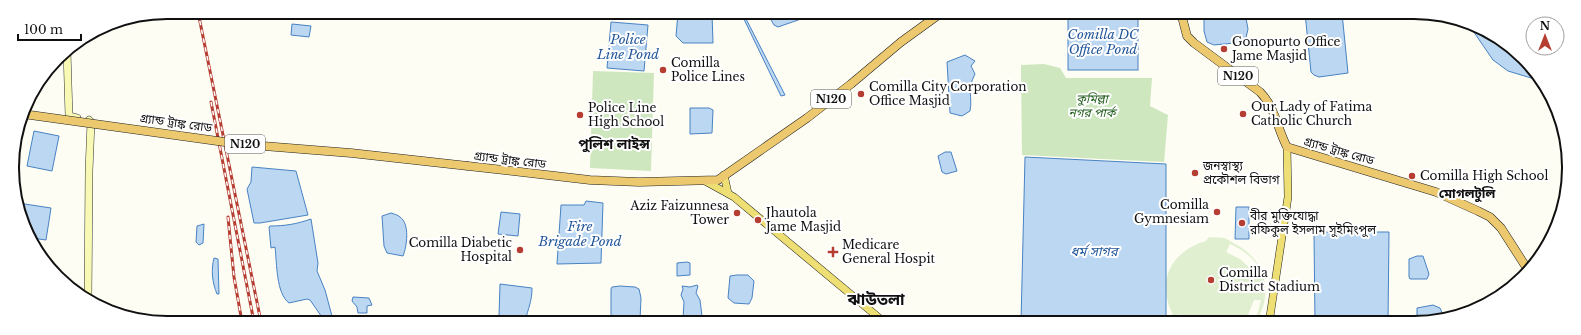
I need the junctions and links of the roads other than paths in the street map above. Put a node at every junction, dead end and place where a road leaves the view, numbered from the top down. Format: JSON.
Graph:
{"nodes":[{"id":1,"x":933,"y":19,"type":"edge"},
{"id":2,"x":1182,"y":19,"type":"edge"},
{"id":3,"x":67,"y":58,"type":"edge"},
{"id":4,"x":29,"y":115,"type":"edge"},
{"id":5,"x":1287,"y":147,"type":"junction"},
{"id":6,"x":724,"y":176,"type":"junction"},
{"id":7,"x":705,"y":181,"type":"junction"},
{"id":8,"x":728,"y":193,"type":"junction"},
{"id":9,"x":1525,"y":265,"type":"edge"},
{"id":10,"x":88,"y":293,"type":"edge"},
{"id":11,"x":877,"y":316,"type":"edge"},
{"id":12,"x":1270,"y":316,"type":"edge"}],
"edges":[{"from":1,"to":6,"type":"highway","name":"গ্র্যান্ড ট্রাঙ্ক রোড","number":"N120"},
{"from":2,"to":5,"type":"highway","name":"গ্র্যান্ড ট্রাঙ্ক রোড","number":"N120"},
{"from":3,"to":10,"type":"main road"},
{"from":4,"to":7,"type":"highway","name":"গ্র্যান্ড ট্রাঙ্ক রোড","number":"N120","bridge":true},
{"from":5,"to":9,"type":"highway","name":"গ্র্যান্ড ট্রাঙ্ক রোড"},
{"from":5,"to":12,"type":"main road"},
{"from":6,"to":7,"type":"highway","name":"গ্র্যান্ড ট্রাঙ্ক রোড","number":"N120"},
{"from":6,"to":8,"type":"main road"},
{"from":7,"to":8,"type":"main road"},
{"from":8,"to":11,"type":"main road"}]}
